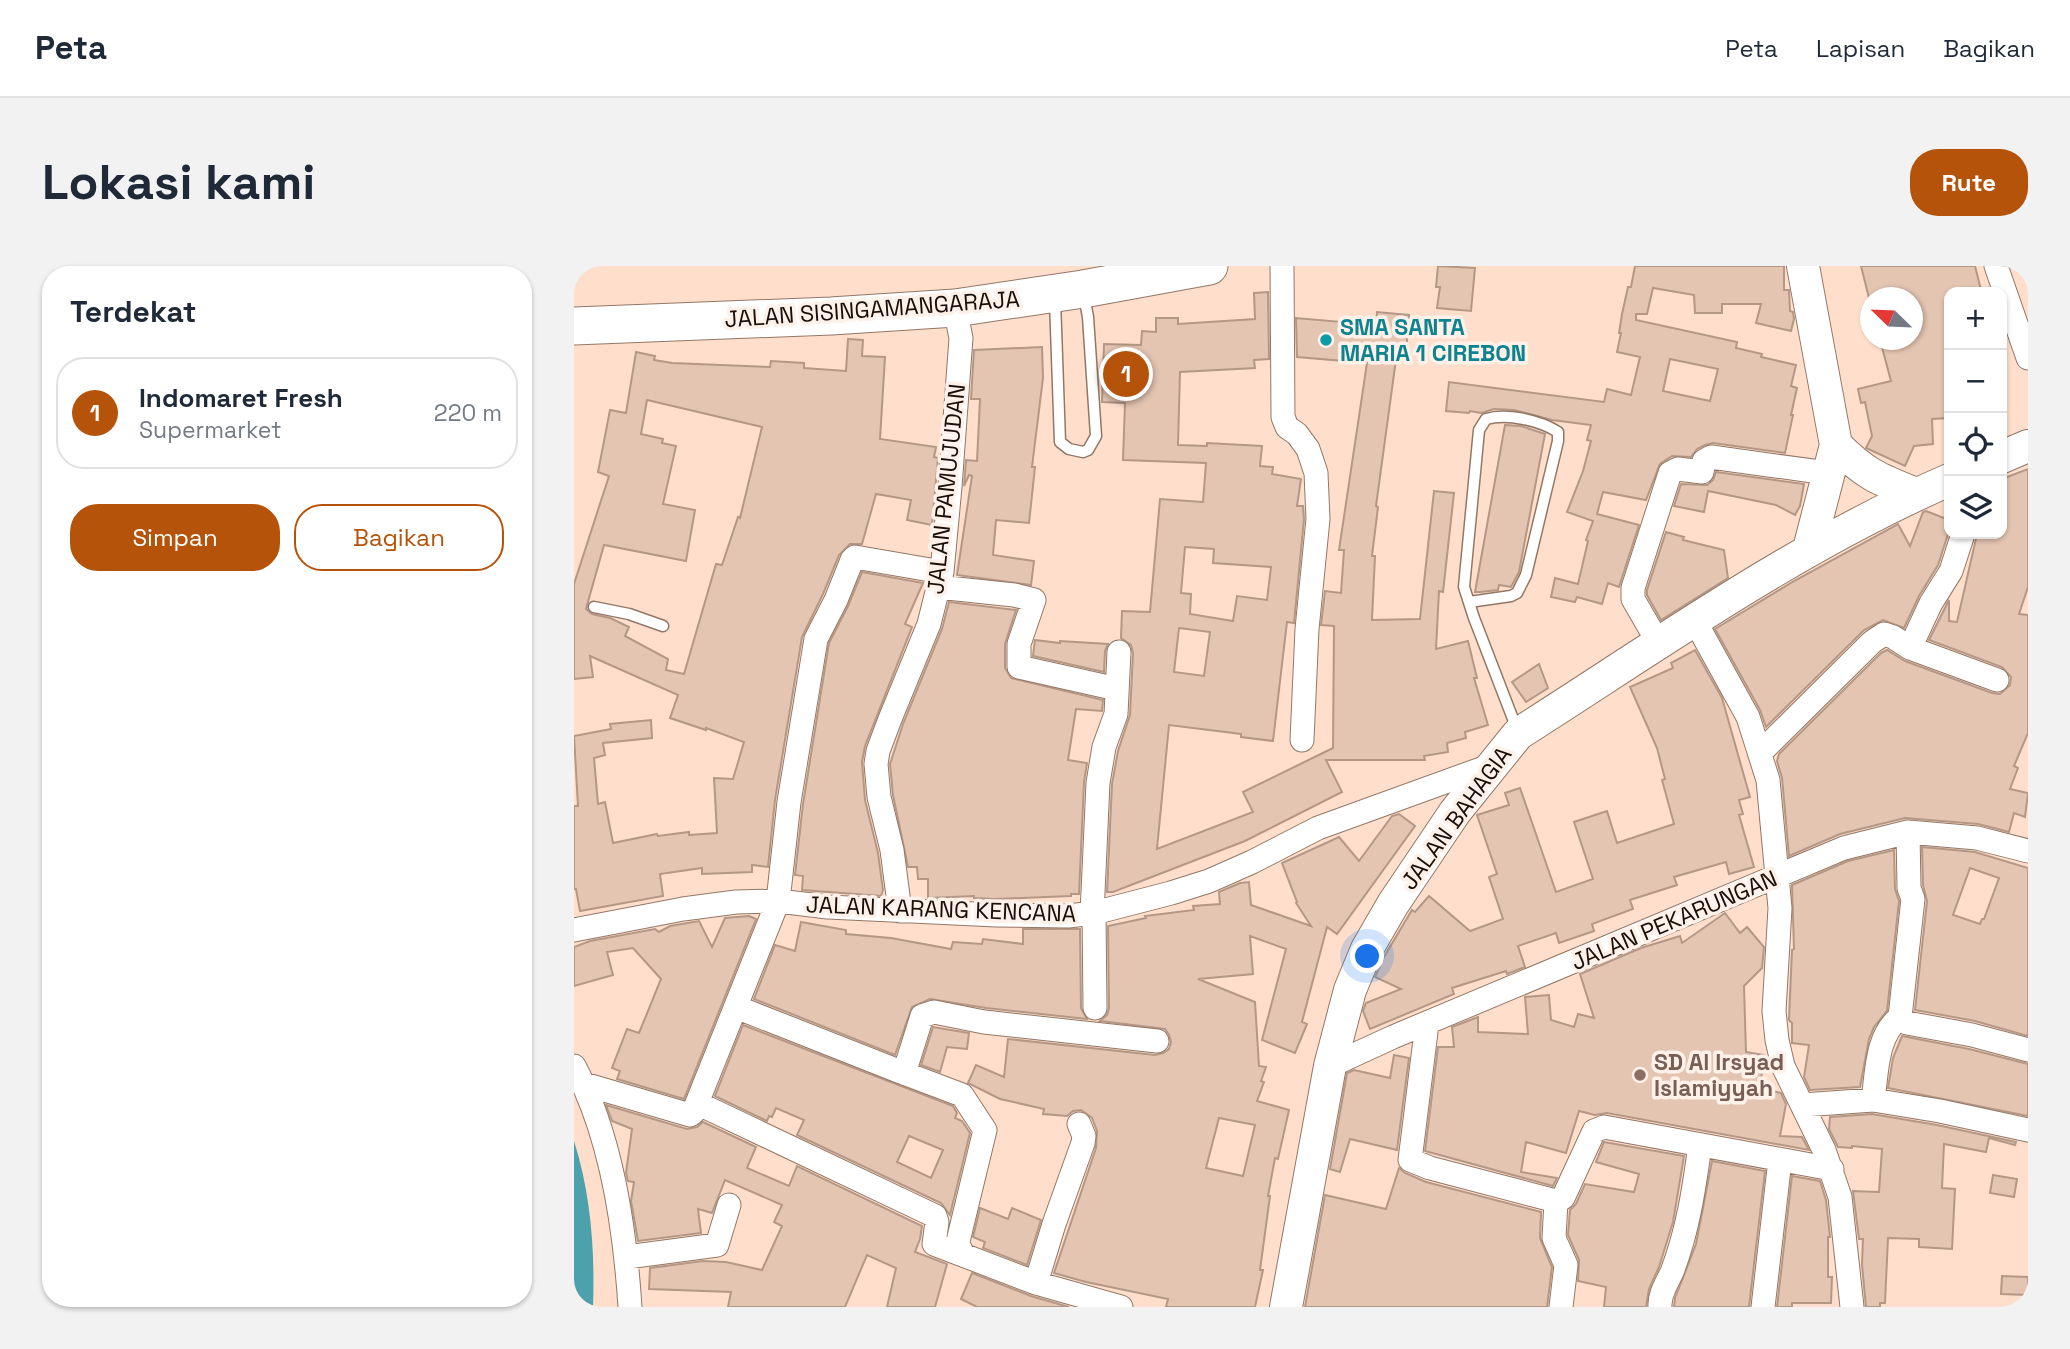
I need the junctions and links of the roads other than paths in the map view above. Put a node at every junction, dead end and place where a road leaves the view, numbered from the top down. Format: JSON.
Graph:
{"nodes":[{"id":1,"x":1209,"y":266,"type":"edge"},
{"id":2,"x":1282,"y":266,"type":"edge"},
{"id":3,"x":1803,"y":266,"type":"edge"},
{"id":4,"x":1996,"y":266,"type":"edge"},
{"id":5,"x":1127,"y":274,"type":"edge"},
{"id":6,"x":1069,"y":291,"type":"junction"},
{"id":7,"x":955,"y":308,"type":"junction"},
{"id":8,"x":574,"y":326,"type":"edge"},
{"id":9,"x":2028,"y":358,"type":"edge"},
{"id":10,"x":2028,"y":446,"type":"edge"},
{"id":11,"x":2007,"y":455,"type":"edge"},
{"id":12,"x":1831,"y":459,"type":"junction"},
{"id":13,"x":1940,"y":486,"type":"edge"},
{"id":14,"x":1961,"y":539,"type":"edge"},
{"id":15,"x":1809,"y":549,"type":"junction"},
{"id":16,"x":940,"y":580,"type":"junction"},
{"id":17,"x":1469,"y":602,"type":"junction"},
{"id":18,"x":594,"y":607,"type":"dead end"},
{"id":19,"x":1695,"y":621,"type":"junction"},
{"id":20,"x":663,"y":626,"type":"dead end"},
{"id":21,"x":1659,"y":644,"type":"junction"},
{"id":22,"x":1910,"y":648,"type":"junction"},
{"id":23,"x":1119,"y":652,"type":"dead end"},
{"id":24,"x":1997,"y":680,"type":"dead end"},
{"id":25,"x":1117,"y":690,"type":"junction"},
{"id":26,"x":1518,"y":734,"type":"junction"},
{"id":27,"x":1302,"y":740,"type":"dead end"},
{"id":28,"x":1761,"y":752,"type":"junction"},
{"id":29,"x":1492,"y":765,"type":"junction"},
{"id":30,"x":1909,"y":832,"type":"junction"},
{"id":31,"x":2028,"y":851,"type":"edge"},
{"id":32,"x":1779,"y":876,"type":"junction"},
{"id":33,"x":778,"y":901,"type":"junction"},
{"id":34,"x":900,"y":911,"type":"junction"},
{"id":35,"x":1093,"y":913,"type":"junction"},
{"id":36,"x":574,"y":930,"type":"edge"},
{"id":37,"x":736,"y":1007,"type":"junction"},
{"id":38,"x":1095,"y":1008,"type":"dead end"},
{"id":39,"x":1899,"y":1017,"type":"junction"},
{"id":40,"x":1427,"y":1024,"type":"junction"},
{"id":41,"x":1157,"y":1041,"type":"dead end"},
{"id":42,"x":2028,"y":1050,"type":"edge"},
{"id":43,"x":1330,"y":1066,"type":"junction"},
{"id":44,"x":901,"y":1072,"type":"junction"},
{"id":45,"x":579,"y":1075,"type":"edge"},
{"id":46,"x":1873,"y":1100,"type":"junction"},
{"id":47,"x":697,"y":1103,"type":"junction"},
{"id":48,"x":1803,"y":1105,"type":"junction"},
{"id":49,"x":1079,"y":1124,"type":"dead end"},
{"id":50,"x":2028,"y":1130,"type":"edge"},
{"id":51,"x":1700,"y":1145,"type":"junction"},
{"id":52,"x":1780,"y":1160,"type":"junction"},
{"id":53,"x":1832,"y":1169,"type":"junction"},
{"id":54,"x":1556,"y":1201,"type":"junction"},
{"id":55,"x":729,"y":1205,"type":"dead end"},
{"id":56,"x":962,"y":1253,"type":"junction"},
{"id":57,"x":627,"y":1257,"type":"junction"},
{"id":58,"x":1036,"y":1283,"type":"junction"},
{"id":59,"x":630,"y":1307,"type":"edge"},
{"id":60,"x":1121,"y":1307,"type":"edge"},
{"id":61,"x":1286,"y":1307,"type":"edge"},
{"id":62,"x":1561,"y":1307,"type":"edge"},
{"id":63,"x":1660,"y":1307,"type":"edge"},
{"id":64,"x":1763,"y":1307,"type":"edge"},
{"id":65,"x":1852,"y":1307,"type":"edge"}],
"edges":[{"from":1,"to":5,"type":"highway","name":"JALAN SISINGAMANGARAJA"},
{"from":2,"to":27,"type":"street"},
{"from":3,"to":12,"type":"main road"},
{"from":4,"to":9,"type":"street"},
{"from":5,"to":6,"type":"highway","name":"JALAN SISINGAMANGARAJA"},
{"from":6,"to":6,"type":"lane"},
{"from":6,"to":7,"type":"highway","name":"JALAN SISINGAMANGARAJA"},
{"from":7,"to":8,"type":"highway","name":"JALAN SISINGAMANGARAJA"},
{"from":7,"to":16,"type":"street","name":"JALAN PAMUJUDAN"},
{"from":10,"to":11,"type":"main road"},
{"from":12,"to":13,"type":"main road"},
{"from":12,"to":15,"type":"main road"},
{"from":12,"to":21,"type":"street"},
{"from":13,"to":15,"type":"main road","name":"JALAN BAHAGIA"},
{"from":14,"to":22,"type":"street"},
{"from":15,"to":19,"type":"main road","name":"JALAN BAHAGIA"},
{"from":16,"to":25,"type":"street"},
{"from":16,"to":33,"type":"street"},
{"from":16,"to":34,"type":"street","name":"JALAN PAMUJUDAN"},
{"from":17,"to":17,"type":"lane"},
{"from":17,"to":26,"type":"lane"},
{"from":18,"to":20,"type":"lane"},
{"from":19,"to":21,"type":"main road","name":"JALAN BAHAGIA"},
{"from":19,"to":28,"type":"street"},
{"from":21,"to":26,"type":"main road","name":"JALAN BAHAGIA"},
{"from":22,"to":24,"type":"street"},
{"from":22,"to":28,"type":"street"},
{"from":23,"to":25,"type":"street"},
{"from":25,"to":35,"type":"street"},
{"from":26,"to":29,"type":"main road","name":"JALAN BAHAGIA"},
{"from":28,"to":32,"type":"street"},
{"from":29,"to":35,"type":"street","name":"JALAN KARANG KENCANA"},
{"from":29,"to":43,"type":"main road","name":"JALAN BAHAGIA"},
{"from":30,"to":31,"type":"street","name":"JALAN PEKARUNGAN"},
{"from":30,"to":32,"type":"street","name":"JALAN PEKARUNGAN"},
{"from":30,"to":39,"type":"street"},
{"from":32,"to":40,"type":"street","name":"JALAN PEKARUNGAN"},
{"from":32,"to":48,"type":"street"},
{"from":33,"to":34,"type":"street","name":"JALAN KARANG KENCANA"},
{"from":33,"to":36,"type":"street","name":"JALAN KARANG KENCANA"},
{"from":33,"to":37,"type":"street"},
{"from":34,"to":35,"type":"street","name":"JALAN KARANG KENCANA"},
{"from":35,"to":38,"type":"street"},
{"from":37,"to":44,"type":"street"},
{"from":37,"to":47,"type":"street"},
{"from":39,"to":42,"type":"street"},
{"from":39,"to":46,"type":"street"},
{"from":40,"to":43,"type":"street","name":"JALAN PEKARUNGAN"},
{"from":40,"to":54,"type":"street"},
{"from":41,"to":44,"type":"street"},
{"from":43,"to":61,"type":"main road","name":"JALAN BAHAGIA"},
{"from":44,"to":56,"type":"street"},
{"from":45,"to":47,"type":"street"},
{"from":45,"to":57,"type":"street"},
{"from":46,"to":48,"type":"street"},
{"from":46,"to":50,"type":"street"},
{"from":47,"to":56,"type":"street"},
{"from":48,"to":53,"type":"street"},
{"from":49,"to":58,"type":"street"},
{"from":51,"to":52,"type":"street"},
{"from":51,"to":54,"type":"street"},
{"from":51,"to":63,"type":"street"},
{"from":52,"to":53,"type":"street"},
{"from":52,"to":64,"type":"street"},
{"from":53,"to":65,"type":"street"},
{"from":54,"to":62,"type":"street"},
{"from":55,"to":57,"type":"street"},
{"from":56,"to":58,"type":"street"},
{"from":57,"to":59,"type":"street"},
{"from":58,"to":60,"type":"street"}]}
